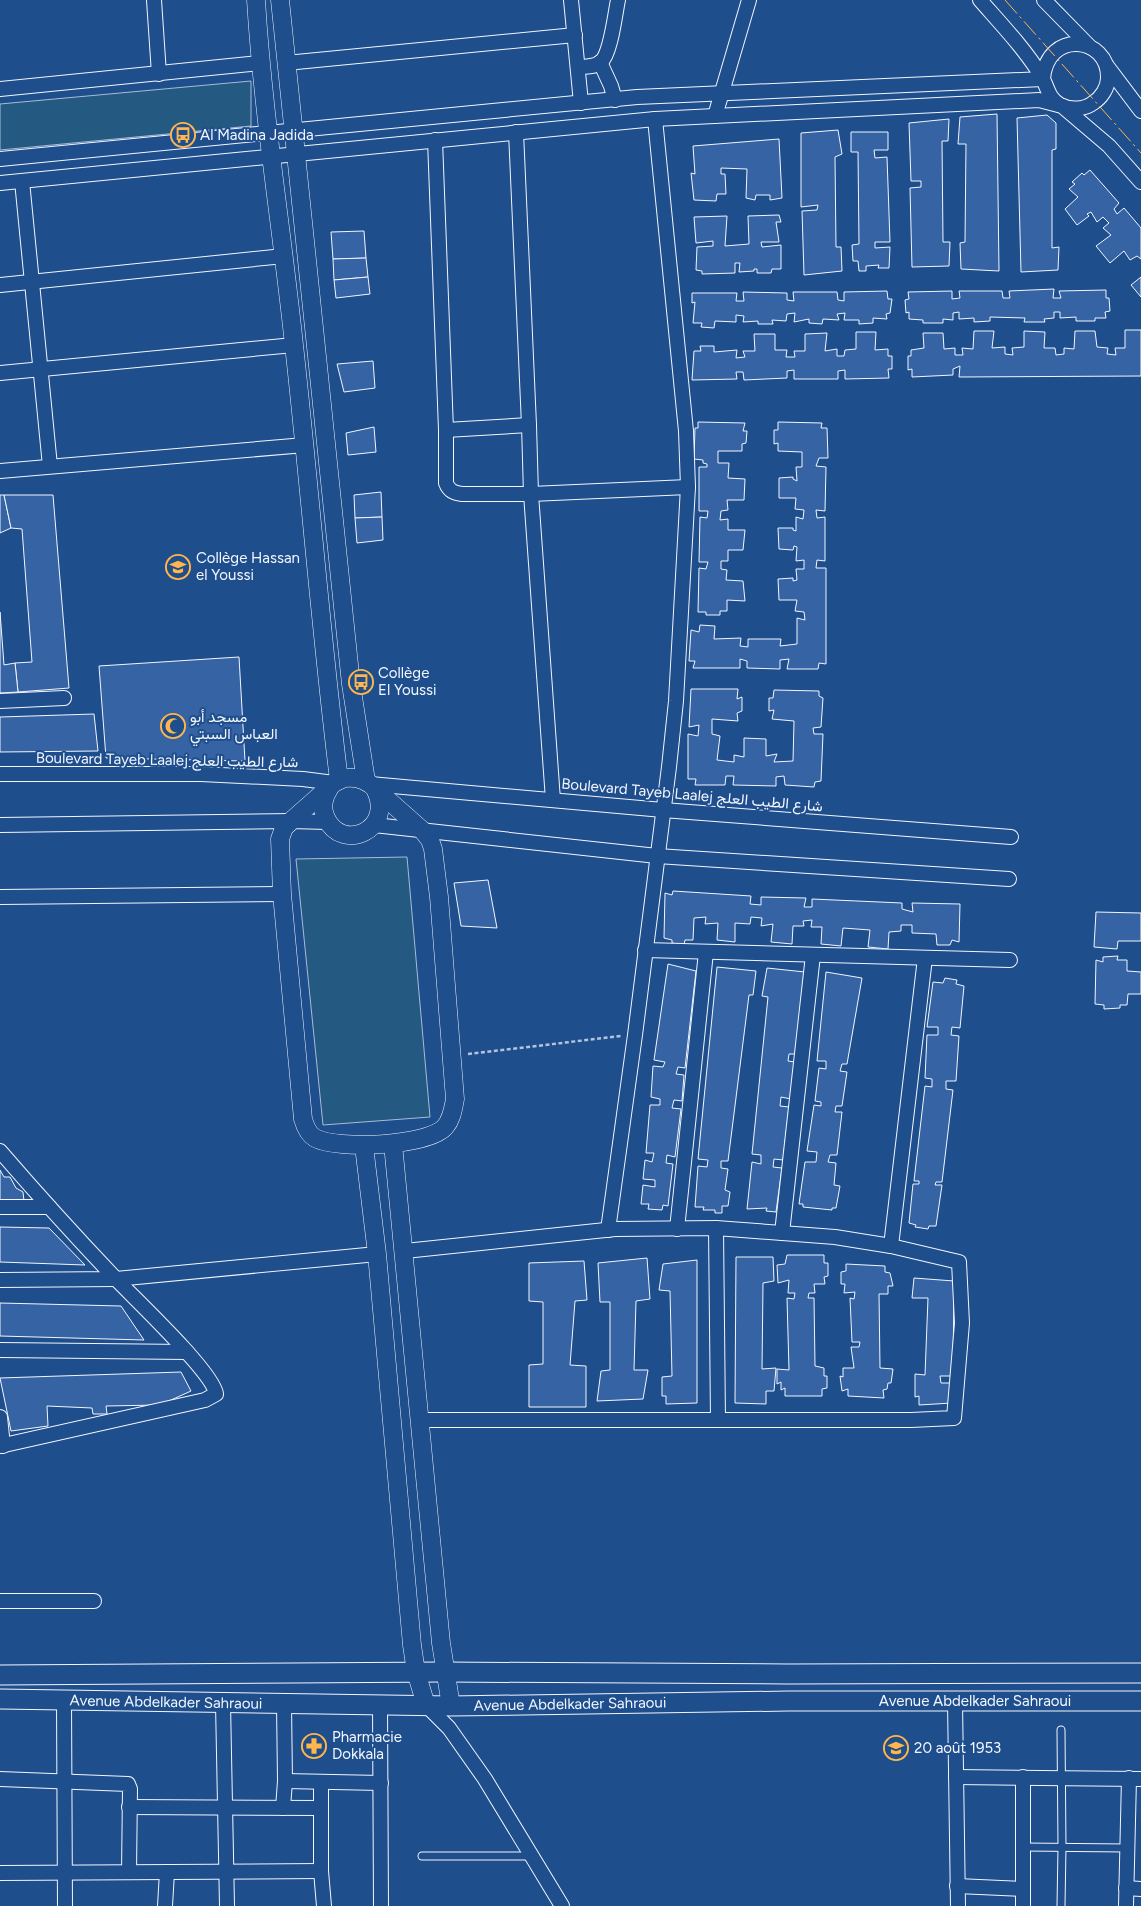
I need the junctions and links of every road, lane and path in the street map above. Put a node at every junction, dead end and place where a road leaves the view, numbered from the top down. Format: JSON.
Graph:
{"nodes":[{"id":1,"x":154,"y":0,"type":"edge"},
{"id":2,"x":256,"y":0,"type":"edge"},
{"id":3,"x":280,"y":0,"type":"edge"},
{"id":4,"x":571,"y":0,"type":"edge"},
{"id":5,"x":618,"y":0,"type":"edge"},
{"id":6,"x":749,"y":0,"type":"edge"},
{"id":7,"x":980,"y":0,"type":"edge"},
{"id":8,"x":1044,"y":0,"type":"edge"},
{"id":9,"x":575,"y":35,"type":"junction"},
{"id":10,"x":1091,"y":48,"type":"junction"},
{"id":11,"x":600,"y":62,"type":"junction"},
{"id":12,"x":260,"y":63,"type":"junction"},
{"id":13,"x":286,"y":63,"type":"junction"},
{"id":14,"x":1105,"y":63,"type":"junction"},
{"id":15,"x":578,"y":67,"type":"junction"},
{"id":16,"x":159,"y":74,"type":"junction"},
{"id":17,"x":1043,"y":79,"type":"junction"},
{"id":18,"x":0,"y":89,"type":"edge"},
{"id":19,"x":721,"y":94,"type":"junction"},
{"id":20,"x":615,"y":100,"type":"junction"},
{"id":21,"x":581,"y":103,"type":"junction"},
{"id":22,"x":1062,"y":106,"type":"junction"},
{"id":23,"x":1141,"y":111,"type":"edge"},
{"id":24,"x":715,"y":116,"type":"junction"},
{"id":25,"x":655,"y":119,"type":"junction"},
{"id":26,"x":293,"y":131,"type":"junction"},
{"id":27,"x":516,"y":132,"type":"junction"},
{"id":28,"x":268,"y":133,"type":"junction"},
{"id":29,"x":435,"y":140,"type":"junction"},
{"id":30,"x":295,"y":155,"type":"junction"},
{"id":31,"x":272,"y":156,"type":"junction"},
{"id":32,"x":0,"y":159,"type":"edge"},
{"id":33,"x":22,"y":181,"type":"junction"},
{"id":34,"x":1141,"y":182,"type":"edge"},
{"id":35,"x":0,"y":183,"type":"edge"},
{"id":36,"x":284,"y":256,"type":"junction"},
{"id":37,"x":32,"y":283,"type":"junction"},
{"id":38,"x":0,"y":286,"type":"edge"},
{"id":39,"x":294,"y":345,"type":"junction"},
{"id":40,"x":39,"y":369,"type":"junction"},
{"id":41,"x":0,"y":373,"type":"edge"},
{"id":42,"x":529,"y":425,"type":"junction"},
{"id":43,"x":446,"y":430,"type":"junction"},
{"id":44,"x":305,"y":445,"type":"junction"},
{"id":45,"x":50,"y":466,"type":"junction"},
{"id":46,"x":0,"y":471,"type":"edge"},
{"id":47,"x":688,"y":487,"type":"junction"},
{"id":48,"x":531,"y":494,"type":"junction"},
{"id":49,"x":64,"y":698,"type":"dead end"},
{"id":50,"x":0,"y":701,"type":"edge"},
{"id":51,"x":0,"y":774,"type":"edge"},
{"id":52,"x":334,"y":784,"type":"junction"},
{"id":53,"x":370,"y":785,"type":"junction"},
{"id":54,"x":553,"y":800,"type":"junction"},
{"id":55,"x":663,"y":810,"type":"junction"},
{"id":56,"x":291,"y":821,"type":"junction"},
{"id":57,"x":328,"y":822,"type":"junction"},
{"id":58,"x":0,"y":825,"type":"edge"},
{"id":59,"x":374,"y":825,"type":"junction"},
{"id":60,"x":422,"y":831,"type":"junction"},
{"id":61,"x":1011,"y":838,"type":"dead end"},
{"id":62,"x":657,"y":856,"type":"junction"},
{"id":63,"x":1009,"y":879,"type":"dead end"},
{"id":64,"x":282,"y":894,"type":"junction"},
{"id":65,"x":0,"y":897,"type":"edge"},
{"id":66,"x":645,"y":950,"type":"junction"},
{"id":67,"x":706,"y":952,"type":"junction"},
{"id":68,"x":813,"y":955,"type":"junction"},
{"id":69,"x":925,"y":958,"type":"junction"},
{"id":70,"x":1010,"y":960,"type":"dead end"},
{"id":71,"x":635,"y":1035,"type":"junction"},
{"id":72,"x":450,"y":1056,"type":"junction"},
{"id":73,"x":393,"y":1144,"type":"junction"},
{"id":74,"x":364,"y":1146,"type":"junction"},
{"id":75,"x":0,"y":1151,"type":"edge"},
{"id":76,"x":0,"y":1207,"type":"edge"},
{"id":77,"x":49,"y":1207,"type":"junction"},
{"id":78,"x":716,"y":1228,"type":"junction"},
{"id":79,"x":677,"y":1229,"type":"junction"},
{"id":80,"x":608,"y":1230,"type":"junction"},
{"id":81,"x":782,"y":1233,"type":"junction"},
{"id":82,"x":891,"y":1246,"type":"junction"},
{"id":83,"x":405,"y":1250,"type":"junction"},
{"id":84,"x":377,"y":1254,"type":"junction"},
{"id":85,"x":116,"y":1279,"type":"junction"},
{"id":86,"x":0,"y":1280,"type":"edge"},
{"id":87,"x":0,"y":1350,"type":"edge"},
{"id":88,"x":186,"y":1352,"type":"junction"},
{"id":89,"x":0,"y":1417,"type":"edge"},
{"id":90,"x":420,"y":1420,"type":"junction"},
{"id":91,"x":718,"y":1420,"type":"junction"},
{"id":92,"x":2,"y":1446,"type":"edge"},
{"id":93,"x":0,"y":1600,"type":"edge"},
{"id":94,"x":94,"y":1601,"type":"dead end"},
{"id":95,"x":416,"y":1672,"type":"junction"},
{"id":96,"x":444,"y":1672,"type":"junction"},
{"id":97,"x":1141,"y":1673,"type":"edge"},
{"id":98,"x":0,"y":1675,"type":"edge"},
{"id":99,"x":0,"y":1699,"type":"edge"},
{"id":100,"x":64,"y":1700,"type":"junction"},
{"id":101,"x":1141,"y":1701,"type":"edge"},
{"id":102,"x":223,"y":1702,"type":"junction"},
{"id":103,"x":956,"y":1702,"type":"junction"},
{"id":104,"x":284,"y":1704,"type":"junction"},
{"id":105,"x":380,"y":1705,"type":"junction"},
{"id":106,"x":426,"y":1705,"type":"junction"},
{"id":107,"x":451,"y":1706,"type":"junction"},
{"id":108,"x":449,"y":1728,"type":"junction"},
{"id":109,"x":1061,"y":1730,"type":"dead end"},
{"id":110,"x":956,"y":1777,"type":"junction"},
{"id":111,"x":1023,"y":1777,"type":"junction"},
{"id":112,"x":1060,"y":1778,"type":"junction"},
{"id":113,"x":0,"y":1779,"type":"edge"},
{"id":114,"x":1135,"y":1779,"type":"edge"},
{"id":115,"x":64,"y":1781,"type":"junction"},
{"id":116,"x":286,"y":1781,"type":"junction"},
{"id":117,"x":321,"y":1783,"type":"junction"},
{"id":118,"x":381,"y":1783,"type":"junction"},
{"id":119,"x":129,"y":1807,"type":"junction"},
{"id":120,"x":225,"y":1808,"type":"junction"},
{"id":121,"x":284,"y":1808,"type":"junction"},
{"id":122,"x":321,"y":1808,"type":"junction"},
{"id":123,"x":1023,"y":1847,"type":"junction"},
{"id":124,"x":1062,"y":1847,"type":"junction"},
{"id":125,"x":1127,"y":1848,"type":"junction"},
{"id":126,"x":422,"y":1856,"type":"dead end"},
{"id":127,"x":530,"y":1856,"type":"junction"},
{"id":128,"x":321,"y":1871,"type":"junction"},
{"id":129,"x":64,"y":1872,"type":"junction"},
{"id":130,"x":129,"y":1872,"type":"junction"},
{"id":131,"x":167,"y":1872,"type":"junction"},
{"id":132,"x":226,"y":1872,"type":"junction"},
{"id":133,"x":0,"y":1873,"type":"edge"},
{"id":134,"x":957,"y":1886,"type":"junction"},
{"id":135,"x":1126,"y":1888,"type":"junction"},
{"id":136,"x":1023,"y":1889,"type":"junction"},
{"id":137,"x":1141,"y":1889,"type":"edge"},
{"id":138,"x":65,"y":1906,"type":"edge"},
{"id":139,"x":165,"y":1906,"type":"edge"},
{"id":140,"x":227,"y":1906,"type":"edge"},
{"id":141,"x":324,"y":1906,"type":"edge"},
{"id":142,"x":381,"y":1906,"type":"edge"},
{"id":143,"x":562,"y":1906,"type":"edge"},
{"id":144,"x":958,"y":1906,"type":"edge"},
{"id":145,"x":1023,"y":1906,"type":"edge"},
{"id":146,"x":1061,"y":1906,"type":"edge"},
{"id":147,"x":1126,"y":1906,"type":"edge"}],
"edges":[{"from":1,"to":16,"type":"street"},
{"from":2,"to":12,"type":"street"},
{"from":3,"to":13,"type":"street"},
{"from":4,"to":9,"type":"street"},
{"from":5,"to":11,"type":"street"},
{"from":6,"to":19,"type":"street"},
{"from":7,"to":17,"type":"street"},
{"from":8,"to":10,"type":"street"},
{"from":9,"to":13,"type":"street"},
{"from":9,"to":15,"type":"street"},
{"from":10,"to":14,"type":"street"},
{"from":10,"to":17,"type":"street"},
{"from":11,"to":15,"type":"street"},
{"from":11,"to":20,"type":"street"},
{"from":12,"to":16,"type":"street"},
{"from":12,"to":28,"type":"street"},
{"from":13,"to":26,"type":"street"},
{"from":14,"to":22,"type":"street"},
{"from":14,"to":23,"type":"street"},
{"from":15,"to":21,"type":"street"},
{"from":16,"to":18,"type":"street"},
{"from":17,"to":19,"type":"street"},
{"from":17,"to":22,"type":"street"},
{"from":19,"to":20,"type":"street"},
{"from":19,"to":24,"type":"street"},
{"from":20,"to":21,"type":"street"},
{"from":21,"to":26,"type":"street"},
{"from":22,"to":24,"type":"street"},
{"from":22,"to":34,"type":"street"},
{"from":24,"to":25,"type":"street"},
{"from":25,"to":27,"type":"street"},
{"from":25,"to":47,"type":"street"},
{"from":26,"to":28,"type":"street"},
{"from":26,"to":30,"type":"street"},
{"from":27,"to":29,"type":"street"},
{"from":27,"to":42,"type":"street"},
{"from":28,"to":31,"type":"street"},
{"from":28,"to":32,"type":"street"},
{"from":29,"to":30,"type":"street"},
{"from":29,"to":43,"type":"street"},
{"from":30,"to":31,"type":"street"},
{"from":30,"to":53,"type":"street"},
{"from":31,"to":33,"type":"street"},
{"from":31,"to":36,"type":"street"},
{"from":33,"to":35,"type":"street"},
{"from":33,"to":37,"type":"street"},
{"from":36,"to":37,"type":"street"},
{"from":36,"to":39,"type":"street"},
{"from":37,"to":38,"type":"street"},
{"from":37,"to":40,"type":"street"},
{"from":39,"to":40,"type":"street"},
{"from":39,"to":44,"type":"street"},
{"from":40,"to":41,"type":"street"},
{"from":40,"to":45,"type":"street"},
{"from":42,"to":43,"type":"street"},
{"from":42,"to":48,"type":"street"},
{"from":43,"to":48,"type":"street"},
{"from":44,"to":45,"type":"street"},
{"from":44,"to":52,"type":"street"},
{"from":45,"to":46,"type":"street"},
{"from":47,"to":48,"type":"street"},
{"from":47,"to":55,"type":"street"},
{"from":48,"to":54,"type":"street"},
{"from":49,"to":50,"type":"street"},
{"from":51,"to":52,"type":"street","name":"Boulevard Tayeb Laalej شارع الطيب العلج"},
{"from":52,"to":53,"type":"street"},
{"from":52,"to":56,"type":"street"},
{"from":52,"to":57,"type":"street"},
{"from":53,"to":54,"type":"street","name":"Boulevard Tayeb Laalej شارع الطيب العلج"},
{"from":53,"to":59,"type":"street"},
{"from":53,"to":60,"type":"street"},
{"from":54,"to":55,"type":"street","name":"Boulevard Tayeb Laalej شارع الطيب العلج"},
{"from":55,"to":61,"type":"street","name":"Boulevard Tayeb Laalej شارع الطيب العلج"},
{"from":55,"to":62,"type":"street"},
{"from":56,"to":57,"type":"street"},
{"from":56,"to":58,"type":"street"},
{"from":56,"to":64,"type":"street"},
{"from":57,"to":59,"type":"street"},
{"from":59,"to":60,"type":"street"},
{"from":60,"to":62,"type":"street"},
{"from":60,"to":72,"type":"street"},
{"from":62,"to":63,"type":"street"},
{"from":62,"to":66,"type":"street"},
{"from":64,"to":65,"type":"street"},
{"from":64,"to":74,"type":"street"},
{"from":66,"to":67,"type":"street"},
{"from":66,"to":71,"type":"street"},
{"from":67,"to":68,"type":"street"},
{"from":67,"to":79,"type":"street"},
{"from":68,"to":69,"type":"street"},
{"from":68,"to":81,"type":"street"},
{"from":69,"to":70,"type":"street"},
{"from":69,"to":82,"type":"street"},
{"from":71,"to":72,"type":"path"},
{"from":71,"to":80,"type":"street"},
{"from":72,"to":73,"type":"street"},
{"from":73,"to":74,"type":"street"},
{"from":73,"to":83,"type":"street"},
{"from":74,"to":84,"type":"street"},
{"from":75,"to":77,"type":"street"},
{"from":76,"to":77,"type":"street"},
{"from":77,"to":85,"type":"street"},
{"from":78,"to":79,"type":"street"},
{"from":78,"to":81,"type":"street"},
{"from":78,"to":91,"type":"street"},
{"from":79,"to":80,"type":"street"},
{"from":80,"to":83,"type":"street"},
{"from":81,"to":82,"type":"street"},
{"from":82,"to":91,"type":"street"},
{"from":83,"to":90,"type":"street"},
{"from":84,"to":85,"type":"street"},
{"from":84,"to":95,"type":"street"},
{"from":85,"to":86,"type":"street"},
{"from":85,"to":88,"type":"street"},
{"from":87,"to":88,"type":"street"},
{"from":88,"to":92,"type":"street"},
{"from":89,"to":92,"type":"street"},
{"from":90,"to":91,"type":"street"},
{"from":90,"to":96,"type":"street"},
{"from":93,"to":94,"type":"street"},
{"from":95,"to":96,"type":"main road","name":"Avenue Abdelkader Sahraoui"},
{"from":95,"to":98,"type":"main road","name":"Avenue Abdelkader Sahraoui"},
{"from":95,"to":106,"type":"street"},
{"from":96,"to":97,"type":"main road","name":"Avenue Abdelkader Sahraoui"},
{"from":96,"to":107,"type":"street"},
{"from":99,"to":100,"type":"main road","name":"Avenue Abdelkader Sahraoui"},
{"from":100,"to":102,"type":"main road","name":"Avenue Abdelkader Sahraoui"},
{"from":100,"to":115,"type":"street"},
{"from":101,"to":103,"type":"main road","name":"Avenue Abdelkader Sahraoui"},
{"from":102,"to":104,"type":"main road","name":"Avenue Abdelkader Sahraoui"},
{"from":102,"to":120,"type":"street"},
{"from":103,"to":107,"type":"main road","name":"Avenue Abdelkader Sahraoui"},
{"from":103,"to":110,"type":"street"},
{"from":104,"to":105,"type":"main road","name":"Avenue Abdelkader Sahraoui"},
{"from":104,"to":116,"type":"street"},
{"from":105,"to":106,"type":"main road","name":"Avenue Abdelkader Sahraoui"},
{"from":105,"to":118,"type":"street"},
{"from":106,"to":107,"type":"main road","name":"Avenue Abdelkader Sahraoui"},
{"from":106,"to":108,"type":"street"},
{"from":107,"to":108,"type":"street"},
{"from":108,"to":127,"type":"street"},
{"from":109,"to":112,"type":"lane"},
{"from":110,"to":111,"type":"street"},
{"from":110,"to":134,"type":"street"},
{"from":111,"to":112,"type":"street"},
{"from":111,"to":123,"type":"street"},
{"from":112,"to":114,"type":"street"},
{"from":112,"to":124,"type":"lane"},
{"from":113,"to":115,"type":"street"},
{"from":114,"to":125,"type":"street"},
{"from":115,"to":119,"type":"street"},
{"from":115,"to":129,"type":"street"},
{"from":116,"to":117,"type":"street"},
{"from":116,"to":121,"type":"street"},
{"from":117,"to":118,"type":"street"},
{"from":117,"to":122,"type":"street"},
{"from":118,"to":142,"type":"street"},
{"from":119,"to":120,"type":"street"},
{"from":119,"to":130,"type":"street"},
{"from":120,"to":121,"type":"street"},
{"from":120,"to":132,"type":"street"},
{"from":121,"to":122,"type":"street"},
{"from":122,"to":128,"type":"street"},
{"from":123,"to":124,"type":"lane"},
{"from":123,"to":136,"type":"street"},
{"from":124,"to":125,"type":"lane"},
{"from":124,"to":146,"type":"lane"},
{"from":125,"to":135,"type":"street"},
{"from":126,"to":127,"type":"lane"},
{"from":127,"to":143,"type":"street"},
{"from":128,"to":132,"type":"street"},
{"from":128,"to":141,"type":"street"},
{"from":129,"to":130,"type":"street"},
{"from":129,"to":133,"type":"street"},
{"from":129,"to":138,"type":"street"},
{"from":130,"to":131,"type":"street"},
{"from":131,"to":132,"type":"street"},
{"from":131,"to":139,"type":"street"},
{"from":132,"to":140,"type":"street"},
{"from":134,"to":136,"type":"street"},
{"from":134,"to":144,"type":"street"},
{"from":135,"to":137,"type":"street"},
{"from":135,"to":147,"type":"street"},
{"from":136,"to":145,"type":"street"}]}
